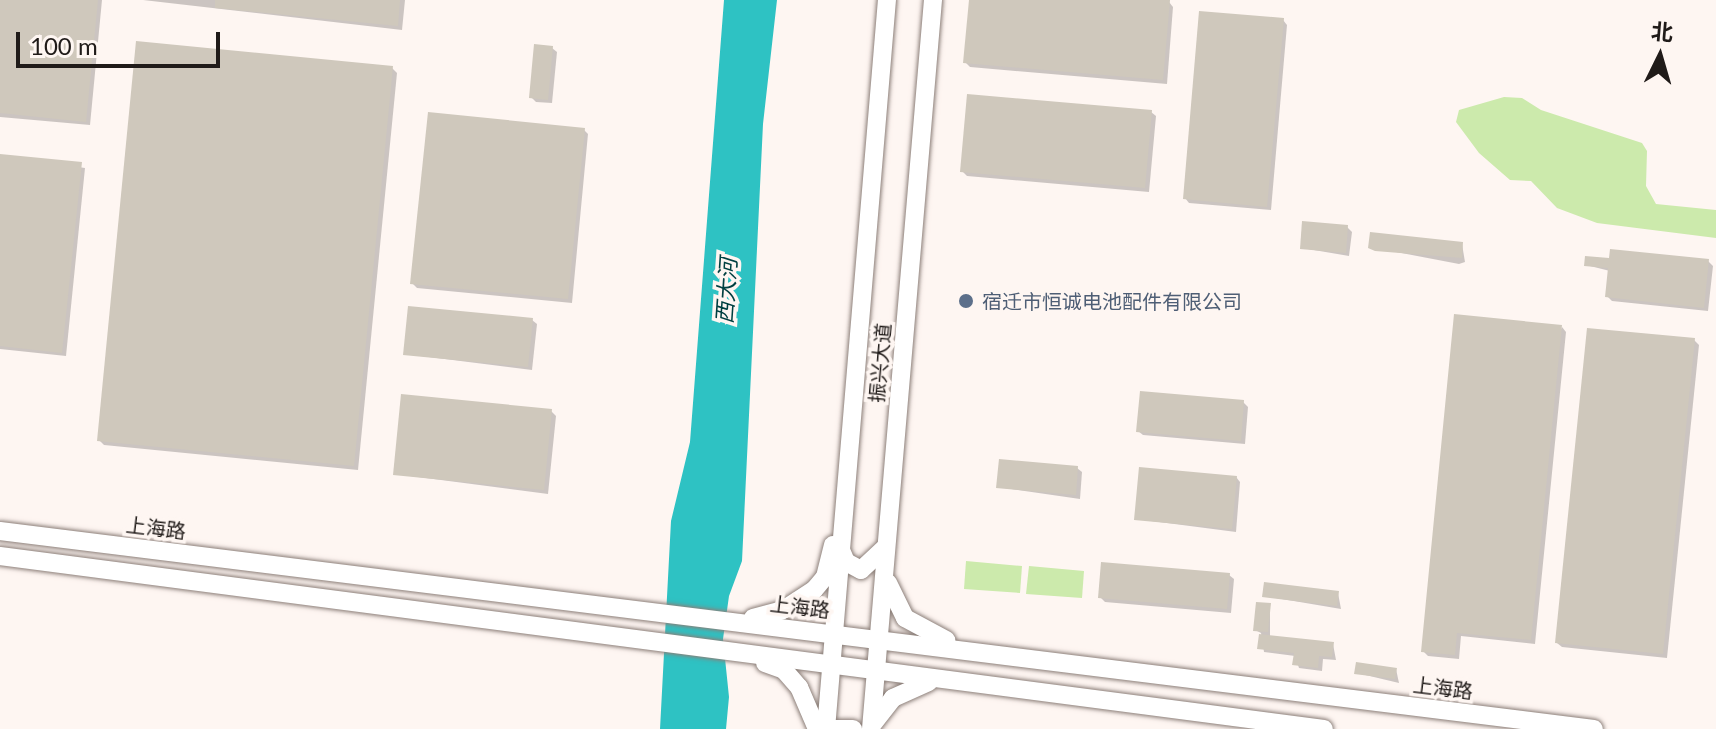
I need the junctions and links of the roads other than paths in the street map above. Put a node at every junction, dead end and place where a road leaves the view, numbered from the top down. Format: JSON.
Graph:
{"nodes":[{"id":1,"x":887,"y":0,"type":"edge"},
{"id":2,"x":933,"y":0,"type":"edge"},
{"id":3,"x":845,"y":496,"type":"junction"},
{"id":4,"x":0,"y":531,"type":"edge"},
{"id":5,"x":887,"y":546,"type":"junction"},
{"id":6,"x":841,"y":550,"type":"junction"},
{"id":7,"x":0,"y":556,"type":"edge"},
{"id":8,"x":885,"y":574,"type":"junction"},
{"id":9,"x":735,"y":621,"type":"junction"},
{"id":10,"x":770,"y":625,"type":"junction"},
{"id":11,"x":834,"y":633,"type":"junction"},
{"id":12,"x":879,"y":639,"type":"junction"},
{"id":13,"x":933,"y":646,"type":"junction"},
{"id":14,"x":974,"y":651,"type":"junction"},
{"id":15,"x":748,"y":655,"type":"junction"},
{"id":16,"x":831,"y":666,"type":"junction"},
{"id":17,"x":876,"y":672,"type":"junction"},
{"id":18,"x":937,"y":680,"type":"junction"},
{"id":19,"x":817,"y":729,"type":"edge"},
{"id":20,"x":829,"y":729,"type":"edge"},
{"id":21,"x":865,"y":729,"type":"edge"},
{"id":22,"x":1324,"y":729,"type":"edge"},
{"id":23,"x":1594,"y":729,"type":"edge"}],
"edges":[{"from":1,"to":3,"type":"main road","name":"振兴大道"},
{"from":2,"to":5,"type":"main road","name":"振兴大道"},
{"from":3,"to":6,"type":"main road","name":"振兴大道"},
{"from":3,"to":9,"type":"main road"},
{"from":4,"to":9,"type":"main road","name":"上海路"},
{"from":5,"to":6,"type":"main road"},
{"from":5,"to":8,"type":"main road","name":"振兴大道"},
{"from":6,"to":11,"type":"main road","name":"振兴大道"},
{"from":7,"to":15,"type":"main road"},
{"from":8,"to":12,"type":"main road","name":"振兴大道"},
{"from":8,"to":14,"type":"main road"},
{"from":9,"to":10,"type":"main road","name":"上海路"},
{"from":10,"to":11,"type":"main road","name":"上海路"},
{"from":10,"to":15,"type":"main road"},
{"from":11,"to":12,"type":"main road","name":"上海路"},
{"from":11,"to":16,"type":"main road","name":"振兴大道"},
{"from":12,"to":13,"type":"main road","name":"上海路"},
{"from":12,"to":17,"type":"main road","name":"振兴大道"},
{"from":13,"to":14,"type":"main road","name":"上海路"},
{"from":13,"to":18,"type":"main road"},
{"from":14,"to":23,"type":"main road","name":"上海路"},
{"from":15,"to":16,"type":"main road"},
{"from":15,"to":19,"type":"main road"},
{"from":16,"to":17,"type":"main road"},
{"from":16,"to":20,"type":"main road","name":"振兴大道"},
{"from":17,"to":18,"type":"main road"},
{"from":17,"to":21,"type":"main road","name":"振兴大道"},
{"from":18,"to":21,"type":"main road"},
{"from":18,"to":22,"type":"main road"},
{"from":20,"to":21,"type":"main road"}]}
